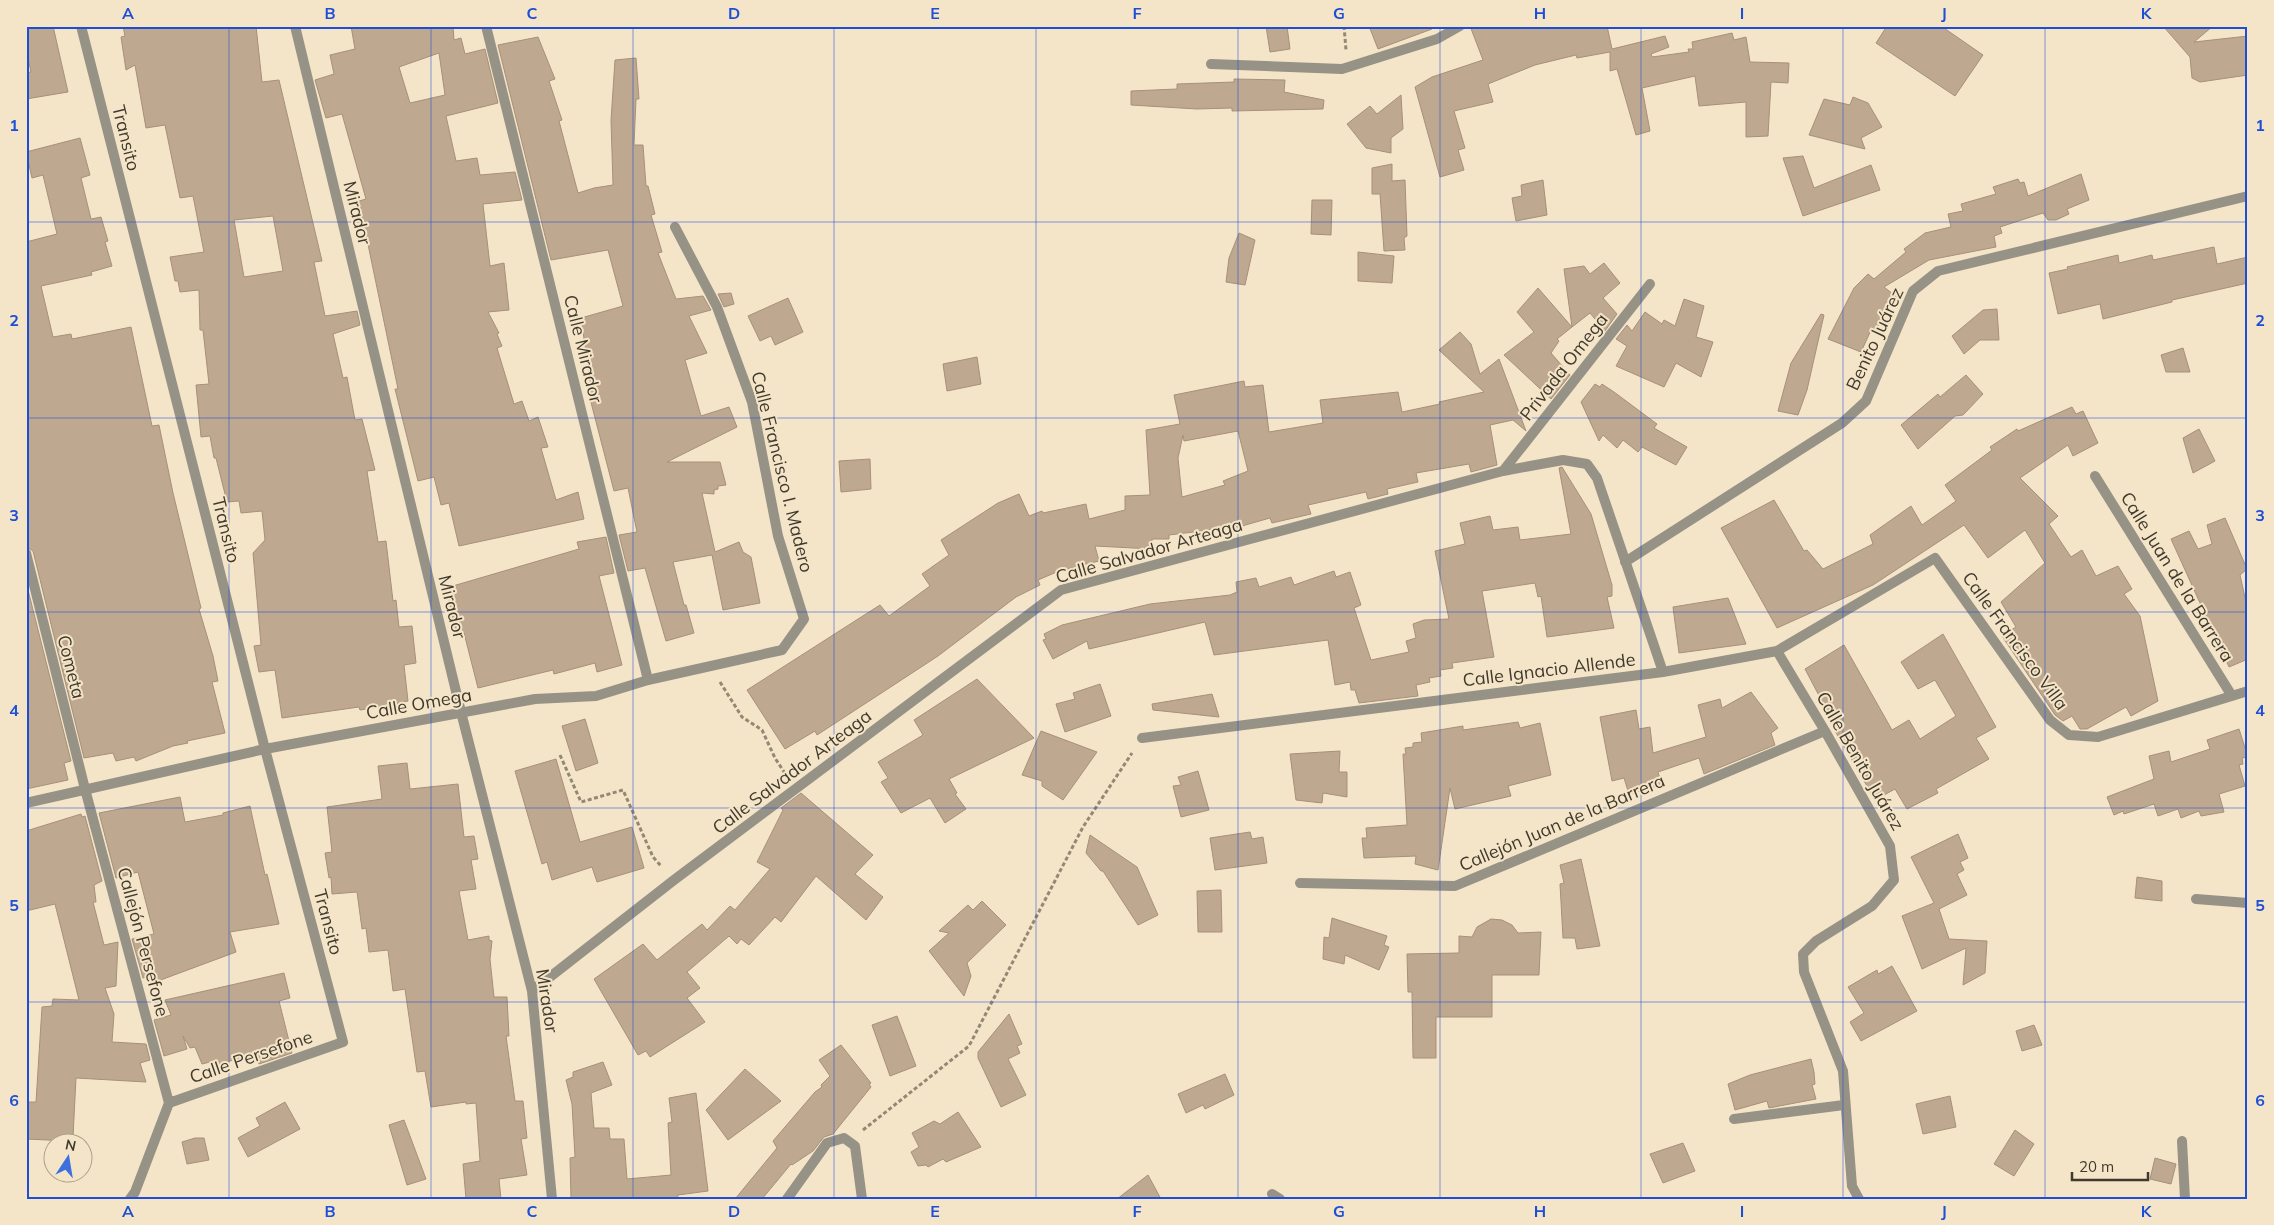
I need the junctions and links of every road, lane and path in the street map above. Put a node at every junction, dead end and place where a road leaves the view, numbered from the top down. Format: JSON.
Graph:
{"nodes":[{"id":1,"x":81,"y":26,"type":"edge"},
{"id":2,"x":295,"y":26,"type":"edge"},
{"id":3,"x":486,"y":26,"type":"edge"},
{"id":4,"x":1344,"y":26,"type":"edge"},
{"id":5,"x":1460,"y":26,"type":"edge"},
{"id":6,"x":1211,"y":64,"type":"dead end"},
{"id":7,"x":1348,"y":67,"type":"junction"},
{"id":8,"x":2248,"y":196,"type":"edge"},
{"id":9,"x":675,"y":226,"type":"dead end"},
{"id":10,"x":1650,"y":284,"type":"dead end"},
{"id":11,"x":1503,"y":470,"type":"junction"},
{"id":12,"x":2095,"y":476,"type":"dead end"},
{"id":13,"x":26,"y":553,"type":"edge"},
{"id":14,"x":1935,"y":558,"type":"joint"},
{"id":15,"x":1625,"y":562,"type":"junction"},
{"id":16,"x":804,"y":619,"type":"joint"},
{"id":17,"x":1777,"y":651,"type":"junction"},
{"id":18,"x":710,"y":666,"type":"junction"},
{"id":19,"x":1663,"y":672,"type":"junction"},
{"id":20,"x":648,"y":680,"type":"junction"},
{"id":21,"x":2248,"y":691,"type":"edge"},
{"id":22,"x":2232,"y":696,"type":"junction"},
{"id":23,"x":461,"y":712,"type":"junction"},
{"id":24,"x":1825,"y":731,"type":"junction"},
{"id":25,"x":1142,"y":738,"type":"joint"},
{"id":26,"x":265,"y":749,"type":"junction"},
{"id":27,"x":560,"y":755,"type":"dead end"},
{"id":28,"x":797,"y":788,"type":"junction"},
{"id":29,"x":85,"y":789,"type":"junction"},
{"id":30,"x":26,"y":803,"type":"edge"},
{"id":31,"x":674,"y":880,"type":"junction"},
{"id":32,"x":1300,"y":883,"type":"dead end"},
{"id":33,"x":2196,"y":899,"type":"dead end"},
{"id":34,"x":2248,"y":903,"type":"edge"},
{"id":35,"x":532,"y":991,"type":"junction"},
{"id":36,"x":343,"y":1042,"type":"joint"},
{"id":37,"x":169,"y":1103,"type":"junction"},
{"id":38,"x":1844,"y":1104,"type":"junction"},
{"id":39,"x":1734,"y":1119,"type":"dead end"},
{"id":40,"x":844,"y":1138,"type":"junction"},
{"id":41,"x":2182,"y":1141,"type":"dead end"},
{"id":42,"x":130,"y":1199,"type":"edge"},
{"id":43,"x":552,"y":1199,"type":"edge"},
{"id":44,"x":787,"y":1199,"type":"edge"},
{"id":45,"x":862,"y":1199,"type":"edge"},
{"id":46,"x":1859,"y":1199,"type":"edge"},
{"id":47,"x":2185,"y":1199,"type":"edge"}],
"edges":[{"from":1,"to":26,"type":"street","name":"Transito"},
{"from":2,"to":23,"type":"street","name":"Mirador"},
{"from":3,"to":20,"type":"street","name":"Calle Mirador"},
{"from":4,"to":7,"type":"path"},
{"from":5,"to":7,"type":"street"},
{"from":6,"to":7,"type":"street"},
{"from":8,"to":15,"type":"street","name":"Benito Juárez"},
{"from":9,"to":16,"type":"street","name":"Calle Francisco I. Madero"},
{"from":10,"to":11,"type":"street","name":"Privada Omega"},
{"from":11,"to":15,"type":"street","name":"Calle Salvador Arteaga"},
{"from":11,"to":28,"type":"street","name":"Calle Salvador Arteaga"},
{"from":12,"to":22,"type":"street","name":"Calle Juan de la Barrera"},
{"from":13,"to":29,"type":"street","name":"Cometa"},
{"from":14,"to":17,"type":"street","name":"Calle Ignacio Allende"},
{"from":14,"to":22,"type":"street","name":"Calle Francisco Villa"},
{"from":15,"to":19,"type":"street","name":"Calle Salvador Arteaga"},
{"from":16,"to":18,"type":"street","name":"Calle Omega"},
{"from":17,"to":19,"type":"street","name":"Calle Ignacio Allende"},
{"from":17,"to":24,"type":"street","name":"Calle Benito Juárez"},
{"from":18,"to":20,"type":"street","name":"Calle Omega"},
{"from":18,"to":28,"type":"path"},
{"from":19,"to":25,"type":"street","name":"Calle Ignacio Allende"},
{"from":20,"to":23,"type":"street","name":"Calle Omega"},
{"from":21,"to":22,"type":"street","name":"Calle Francisco Villa"},
{"from":23,"to":26,"type":"street","name":"Calle Omega"},
{"from":23,"to":35,"type":"street","name":"Mirador"},
{"from":24,"to":32,"type":"street","name":"Callejón Juan de la Barrera"},
{"from":24,"to":38,"type":"street","name":"Calle Benito Juárez"},
{"from":25,"to":40,"type":"path"},
{"from":26,"to":29,"type":"street","name":"Calle Omega"},
{"from":26,"to":36,"type":"street","name":"Transito"},
{"from":27,"to":31,"type":"path"},
{"from":28,"to":31,"type":"street","name":"Calle Salvador Arteaga"},
{"from":29,"to":30,"type":"street","name":"Calle Omega"},
{"from":29,"to":37,"type":"street","name":"Callejón Persefone"},
{"from":31,"to":35,"type":"street","name":"Calle Salvador Arteaga"},
{"from":33,"to":34,"type":"street"},
{"from":35,"to":43,"type":"street","name":"Mirador"},
{"from":36,"to":37,"type":"street","name":"Calle Persefone"},
{"from":37,"to":42,"type":"street"},
{"from":38,"to":39,"type":"street"},
{"from":38,"to":46,"type":"street","name":"Calle Benito Juárez"},
{"from":40,"to":44,"type":"street"},
{"from":40,"to":45,"type":"street"},
{"from":41,"to":47,"type":"street"}]}
